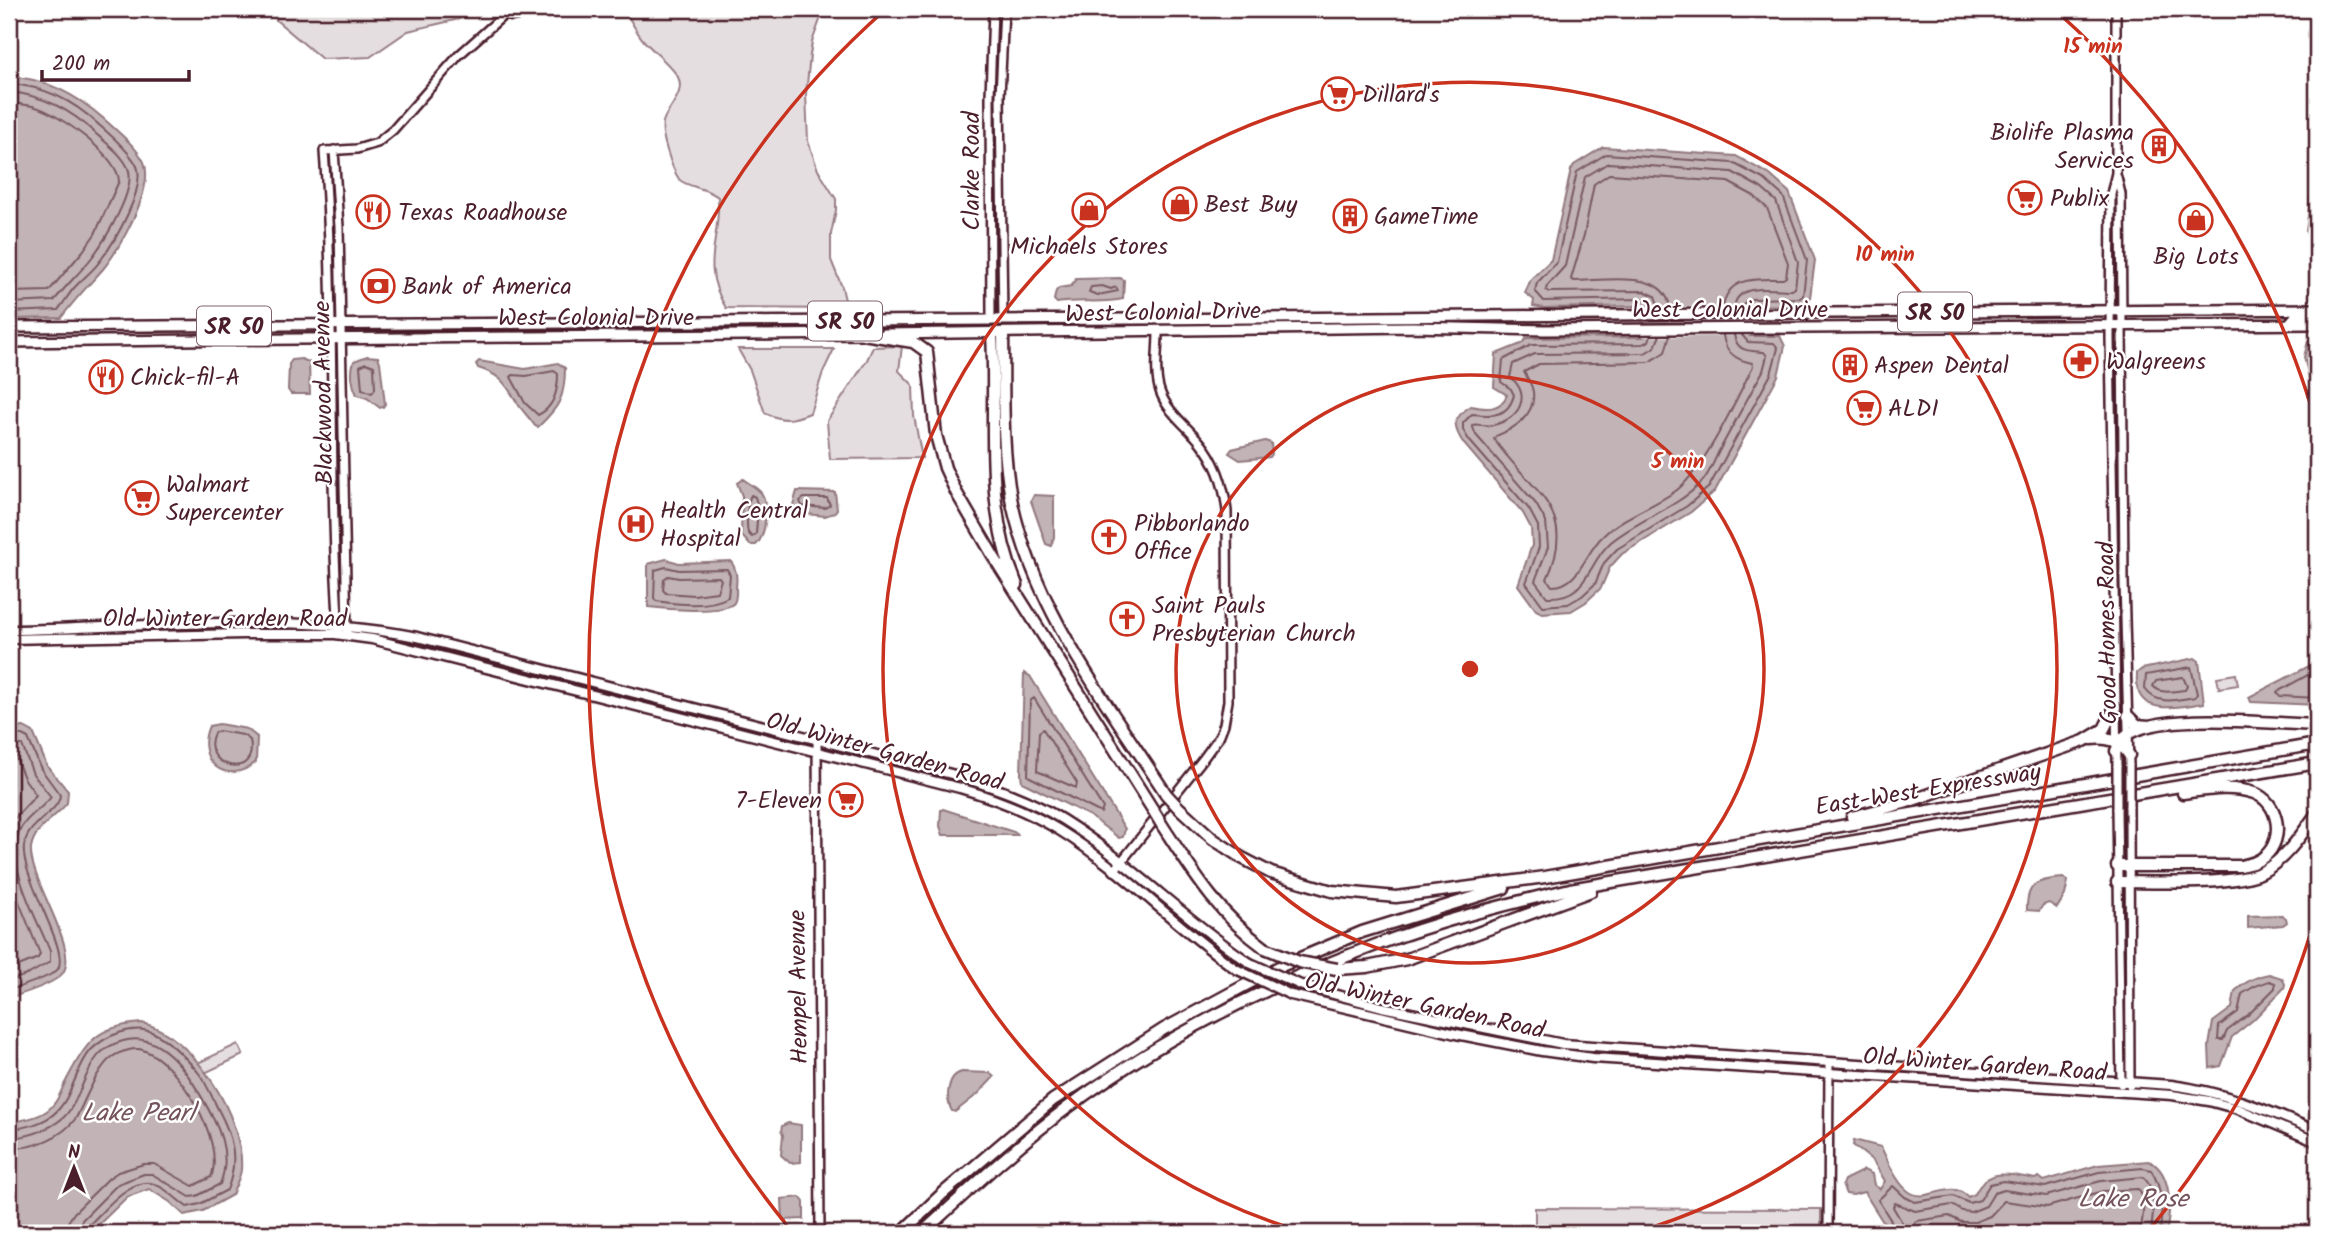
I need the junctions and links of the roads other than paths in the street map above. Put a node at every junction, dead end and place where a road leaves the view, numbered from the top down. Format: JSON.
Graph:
{"nodes":[{"id":1,"x":524,"y":9,"type":"edge"},
{"id":2,"x":993,"y":9,"type":"edge"},
{"id":3,"x":1004,"y":9,"type":"edge"},
{"id":4,"x":2116,"y":9,"type":"edge"},
{"id":5,"x":503,"y":12,"type":"edge"},
{"id":6,"x":334,"y":150,"type":"junction"},
{"id":7,"x":328,"y":216,"type":"junction"},
{"id":8,"x":339,"y":254,"type":"junction"},
{"id":9,"x":1997,"y":311,"type":"junction"},
{"id":10,"x":2116,"y":311,"type":"junction"},
{"id":11,"x":2317,"y":311,"type":"edge"},
{"id":12,"x":1811,"y":313,"type":"junction"},
{"id":13,"x":1003,"y":320,"type":"junction"},
{"id":14,"x":1156,"y":320,"type":"junction"},
{"id":15,"x":1176,"y":320,"type":"junction"},
{"id":16,"x":991,"y":321,"type":"junction"},
{"id":17,"x":2289,"y":324,"type":"junction"},
{"id":18,"x":2317,"y":324,"type":"edge"},
{"id":19,"x":330,"y":325,"type":"junction"},
{"id":20,"x":341,"y":325,"type":"junction"},
{"id":21,"x":2121,"y":325,"type":"junction"},
{"id":22,"x":88,"y":326,"type":"junction"},
{"id":23,"x":1961,"y":326,"type":"junction"},
{"id":24,"x":2110,"y":326,"type":"junction"},
{"id":25,"x":14,"y":327,"type":"edge"},
{"id":26,"x":1812,"y":328,"type":"junction"},
{"id":27,"x":1136,"y":332,"type":"junction"},
{"id":28,"x":1158,"y":332,"type":"junction"},
{"id":29,"x":863,"y":334,"type":"junction"},
{"id":30,"x":998,"y":334,"type":"junction"},
{"id":31,"x":330,"y":337,"type":"junction"},
{"id":32,"x":341,"y":337,"type":"junction"},
{"id":33,"x":70,"y":341,"type":"junction"},
{"id":34,"x":14,"y":342,"type":"edge"},
{"id":35,"x":1026,"y":607,"type":"junction"},
{"id":36,"x":143,"y":624,"type":"junction"},
{"id":37,"x":343,"y":625,"type":"junction"},
{"id":38,"x":9,"y":629,"type":"edge"},
{"id":39,"x":343,"y":635,"type":"junction"},
{"id":40,"x":143,"y":636,"type":"junction"},
{"id":41,"x":9,"y":639,"type":"edge"},
{"id":42,"x":2115,"y":707,"type":"junction"},
{"id":43,"x":2128,"y":716,"type":"junction"},
{"id":44,"x":2317,"y":725,"type":"edge"},
{"id":45,"x":2150,"y":727,"type":"junction"},
{"id":46,"x":2128,"y":734,"type":"junction"},
{"id":47,"x":817,"y":740,"type":"junction"},
{"id":48,"x":2084,"y":741,"type":"junction"},
{"id":49,"x":2317,"y":744,"type":"edge"},
{"id":50,"x":2117,"y":745,"type":"junction"},
{"id":51,"x":816,"y":750,"type":"junction"},
{"id":52,"x":2129,"y":760,"type":"junction"},
{"id":53,"x":2317,"y":763,"type":"edge"},
{"id":54,"x":2106,"y":800,"type":"junction"},
{"id":55,"x":2317,"y":813,"type":"edge"},
{"id":56,"x":1816,"y":829,"type":"junction"},
{"id":57,"x":1120,"y":863,"type":"junction"},
{"id":58,"x":2117,"y":866,"type":"junction"},
{"id":59,"x":2129,"y":866,"type":"junction"},
{"id":60,"x":1114,"y":871,"type":"junction"},
{"id":61,"x":1545,"y":877,"type":"junction"},
{"id":62,"x":1646,"y":877,"type":"junction"},
{"id":63,"x":2118,"y":882,"type":"junction"},
{"id":64,"x":2129,"y":882,"type":"junction"},
{"id":65,"x":1829,"y":1063,"type":"junction"},
{"id":66,"x":1829,"y":1073,"type":"junction"},
{"id":67,"x":2125,"y":1082,"type":"junction"},
{"id":68,"x":2126,"y":1092,"type":"junction"},
{"id":69,"x":2317,"y":1130,"type":"edge"},
{"id":70,"x":2317,"y":1142,"type":"edge"},
{"id":71,"x":820,"y":1233,"type":"edge"},
{"id":72,"x":901,"y":1233,"type":"edge"},
{"id":73,"x":922,"y":1233,"type":"edge"},
{"id":74,"x":1828,"y":1233,"type":"edge"}],
"edges":[{"from":1,"to":5,"type":"street"},
{"from":2,"to":16,"type":"street","name":"Clarke Road"},
{"from":3,"to":13,"type":"street","name":"Clarke Road"},
{"from":4,"to":10,"type":"street","name":"Good Homes Road"},
{"from":5,"to":6,"type":"street"},
{"from":6,"to":7,"type":"street","name":"Blackwood Avenue"},
{"from":6,"to":8,"type":"street","name":"Blackwood Avenue"},
{"from":7,"to":8,"type":"street"},
{"from":7,"to":19,"type":"street","name":"Blackwood Avenue"},
{"from":8,"to":20,"type":"street","name":"Blackwood Avenue"},
{"from":9,"to":10,"type":"highway","name":"West Colonial Drive","number":"SR 50"},
{"from":9,"to":12,"type":"highway","name":"West Colonial Drive","number":"SR 50"},
{"from":9,"to":23,"type":"highway"},
{"from":10,"to":11,"type":"highway","name":"West Colonial Drive","number":"SR 50"},
{"from":10,"to":21,"type":"street","name":"Good Homes Road"},
{"from":10,"to":24,"type":"street","name":"Good Homes Road"},
{"from":11,"to":17,"type":"highway"},
{"from":12,"to":15,"type":"highway","name":"West Colonial Drive","number":"SR 50"},
{"from":12,"to":26,"type":"highway"},
{"from":13,"to":14,"type":"highway","name":"West Colonial Drive","number":"SR 50"},
{"from":13,"to":16,"type":"highway","name":"West Colonial Drive","number":"SR 50"},
{"from":13,"to":30,"type":"highway","name":"Clarke Road"},
{"from":14,"to":15,"type":"highway","name":"West Colonial Drive","number":"SR 50"},
{"from":14,"to":27,"type":"highway"},
{"from":15,"to":28,"type":"highway"},
{"from":16,"to":20,"type":"highway","name":"West Colonial Drive","number":"SR 50"},
{"from":16,"to":30,"type":"highway","name":"Clarke Road"},
{"from":17,"to":18,"type":"highway","name":"West Colonial Drive","number":"SR 50"},
{"from":17,"to":21,"type":"highway","name":"West Colonial Drive","number":"SR 50"},
{"from":19,"to":20,"type":"highway","name":"West Colonial Drive","number":"SR 50"},
{"from":19,"to":22,"type":"highway","name":"West Colonial Drive","number":"SR 50"},
{"from":19,"to":31,"type":"street","name":"Blackwood Avenue"},
{"from":20,"to":32,"type":"street","name":"Blackwood Avenue"},
{"from":21,"to":24,"type":"highway","name":"West Colonial Drive","number":"SR 50"},
{"from":21,"to":43,"type":"street","name":"Good Homes Road"},
{"from":22,"to":25,"type":"highway","name":"West Colonial Drive","number":"SR 50"},
{"from":22,"to":33,"type":"highway"},
{"from":23,"to":24,"type":"highway","name":"West Colonial Drive","number":"SR 50"},
{"from":23,"to":26,"type":"highway","name":"West Colonial Drive","number":"SR 50"},
{"from":24,"to":42,"type":"street","name":"Good Homes Road"},
{"from":26,"to":28,"type":"highway","name":"West Colonial Drive","number":"SR 50"},
{"from":27,"to":28,"type":"highway","name":"West Colonial Drive","number":"SR 50"},
{"from":27,"to":30,"type":"highway","name":"West Colonial Drive","number":"SR 50"},
{"from":28,"to":57,"type":"street"},
{"from":29,"to":30,"type":"highway","name":"West Colonial Drive","number":"SR 50"},
{"from":29,"to":32,"type":"highway","name":"West Colonial Drive","number":"SR 50"},
{"from":29,"to":35,"type":"highway"},
{"from":30,"to":35,"type":"highway"},
{"from":30,"to":61,"type":"highway","bridge":true},
{"from":31,"to":32,"type":"highway","name":"West Colonial Drive","number":"SR 50"},
{"from":31,"to":33,"type":"highway","name":"West Colonial Drive","number":"SR 50"},
{"from":31,"to":37,"type":"street","name":"Blackwood Avenue"},
{"from":32,"to":37,"type":"street","name":"Blackwood Avenue"},
{"from":33,"to":34,"type":"highway","name":"West Colonial Drive","number":"SR 50"},
{"from":35,"to":62,"type":"highway","bridge":true},
{"from":36,"to":37,"type":"main road","name":"Old Winter Garden Road"},
{"from":36,"to":38,"type":"main road","name":"Old Winter Garden Road"},
{"from":36,"to":40,"type":"main road"},
{"from":37,"to":39,"type":"street","name":"Blackwood Avenue"},
{"from":37,"to":47,"type":"main road","name":"Old Winter Garden Road"},
{"from":39,"to":40,"type":"main road","name":"Old Winter Garden Road"},
{"from":39,"to":51,"type":"main road","name":"Old Winter Garden Road"},
{"from":40,"to":41,"type":"main road","name":"Old Winter Garden Road"},
{"from":42,"to":48,"type":"highway"},
{"from":42,"to":50,"type":"street","name":"Good Homes Road"},
{"from":43,"to":45,"type":"highway"},
{"from":43,"to":46,"type":"street","name":"Good Homes Road"},
{"from":44,"to":45,"type":"highway"},
{"from":45,"to":46,"type":"highway"},
{"from":46,"to":50,"type":"highway"},
{"from":46,"to":52,"type":"street","name":"Good Homes Road"},
{"from":47,"to":51,"type":"street","name":"Hempel Avenue"},
{"from":47,"to":57,"type":"main road","name":"Old Winter Garden Road"},
{"from":48,"to":50,"type":"highway"},
{"from":48,"to":56,"type":"highway"},
{"from":49,"to":56,"type":"highway","name":"East-West Expressway"},
{"from":50,"to":52,"type":"highway"},
{"from":50,"to":58,"type":"street","name":"Good Homes Road","bridge":true},
{"from":51,"to":60,"type":"main road","name":"Old Winter Garden Road"},
{"from":51,"to":71,"type":"street","name":"Hempel Avenue"},
{"from":52,"to":59,"type":"street","name":"Good Homes Road","bridge":true},
{"from":53,"to":54,"type":"highway","name":"East-West Expressway"},
{"from":54,"to":59,"type":"highway"},
{"from":54,"to":62,"type":"highway","name":"East-West Expressway"},
{"from":55,"to":64,"type":"highway"},
{"from":56,"to":61,"type":"highway","name":"East-West Expressway"},
{"from":57,"to":60,"type":"street"},
{"from":57,"to":65,"type":"main road","name":"Old Winter Garden Road","bridge":true},
{"from":58,"to":59,"type":"highway"},
{"from":58,"to":63,"type":"street","name":"Good Homes Road"},
{"from":59,"to":64,"type":"street","name":"Good Homes Road"},
{"from":60,"to":66,"type":"main road","name":"Old Winter Garden Road","bridge":true},
{"from":61,"to":72,"type":"highway"},
{"from":62,"to":73,"type":"highway"},
{"from":63,"to":64,"type":"highway"},
{"from":63,"to":67,"type":"street","name":"Good Homes Road"},
{"from":64,"to":67,"type":"street","name":"Good Homes Road"},
{"from":65,"to":66,"type":"street"},
{"from":65,"to":67,"type":"main road","name":"Old Winter Garden Road"},
{"from":66,"to":68,"type":"main road","name":"Old Winter Garden Road"},
{"from":66,"to":74,"type":"street"},
{"from":67,"to":68,"type":"street","name":"Good Homes Road"},
{"from":67,"to":69,"type":"main road","name":"Old Winter Garden Road"},
{"from":68,"to":70,"type":"main road","name":"Old Winter Garden Road"}]}
